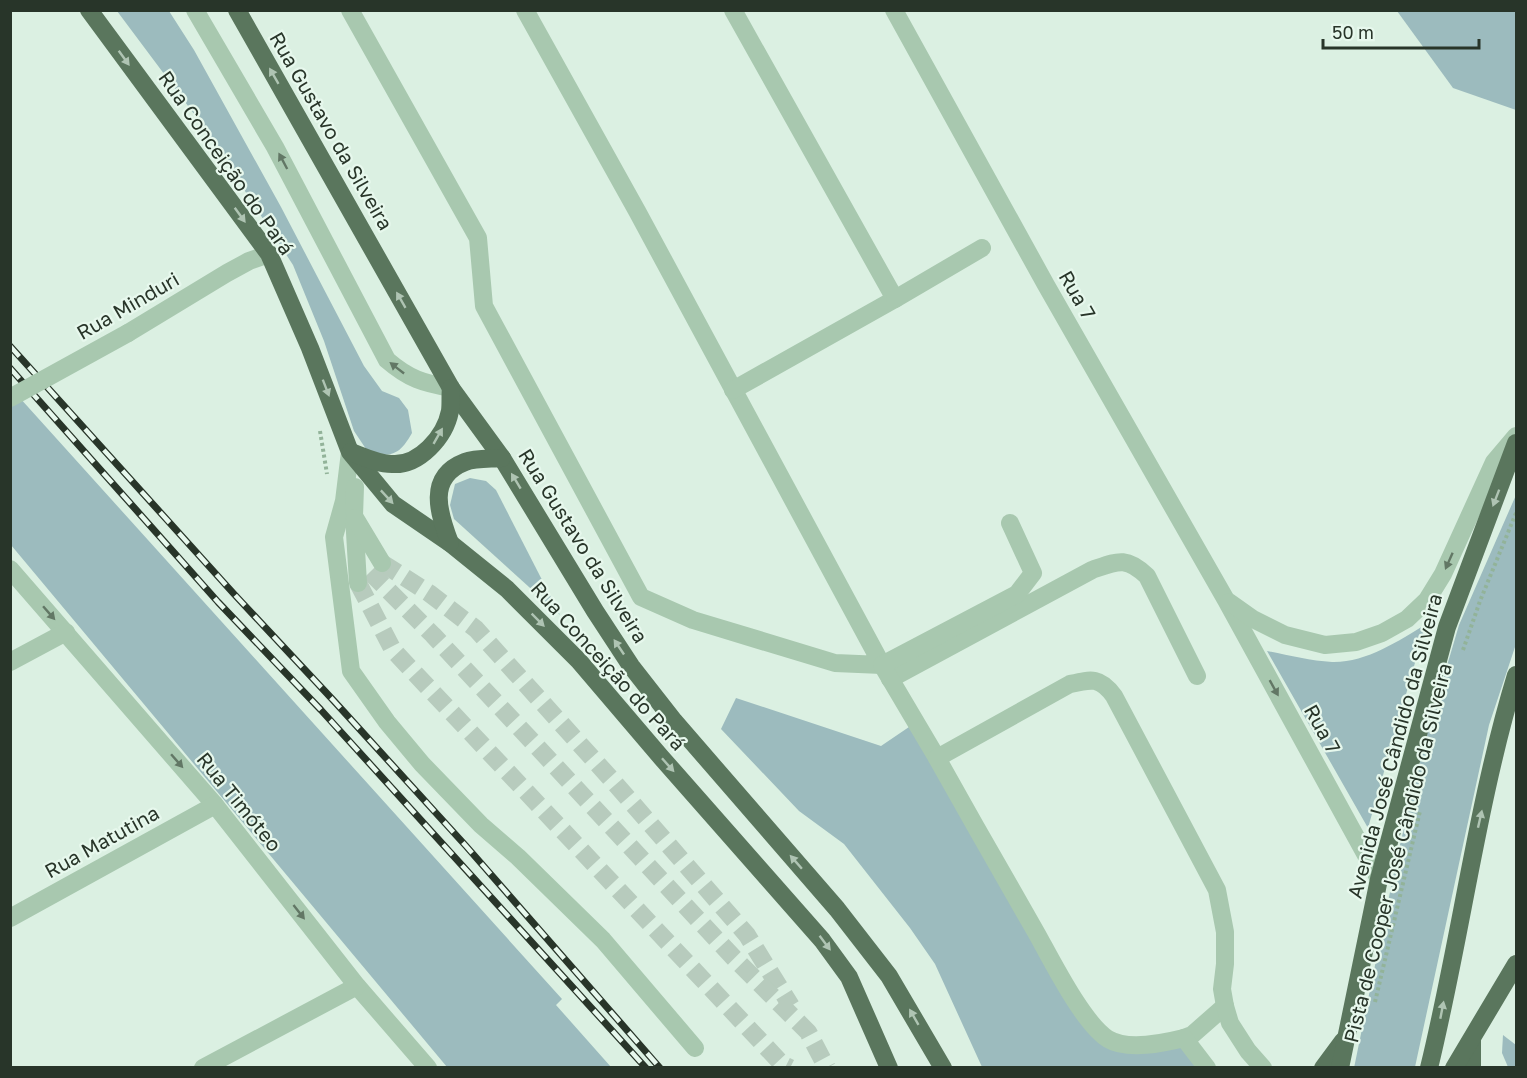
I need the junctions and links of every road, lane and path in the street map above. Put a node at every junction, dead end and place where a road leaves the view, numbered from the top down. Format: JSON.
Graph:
{"nodes":[{"id":1,"x":89,"y":10,"type":"edge"},
{"id":2,"x":195,"y":10,"type":"edge"},
{"id":3,"x":237,"y":10,"type":"edge"},
{"id":4,"x":350,"y":10,"type":"edge"},
{"id":5,"x":525,"y":10,"type":"edge"},
{"id":6,"x":733,"y":10,"type":"edge"},
{"id":7,"x":894,"y":10,"type":"edge"},
{"id":8,"x":982,"y":248,"type":"dead end"},
{"id":9,"x":269,"y":254,"type":"junction"},
{"id":10,"x":895,"y":299,"type":"junction"},
{"id":11,"x":451,"y":388,"type":"junction"},
{"id":12,"x":733,"y":390,"type":"junction"},
{"id":13,"x":10,"y":398,"type":"edge"},
{"id":14,"x":1516,"y":436,"type":"edge"},
{"id":15,"x":1516,"y":443,"type":"edge"},
{"id":16,"x":350,"y":452,"type":"junction"},
{"id":17,"x":502,"y":458,"type":"junction"},
{"id":18,"x":1516,"y":513,"type":"edge"},
{"id":19,"x":1010,"y":523,"type":"dead end"},
{"id":20,"x":450,"y":543,"type":"junction"},
{"id":21,"x":10,"y":569,"type":"edge"},
{"id":22,"x":370,"y":573,"type":"tunnel mouth"},
{"id":23,"x":1226,"y":600,"type":"junction"},
{"id":24,"x":66,"y":632,"type":"junction"},
{"id":25,"x":1285,"y":635,"type":"junction"},
{"id":26,"x":1254,"y":653,"type":"junction"},
{"id":27,"x":1461,"y":655,"type":"dead end"},
{"id":28,"x":10,"y":662,"type":"edge"},
{"id":29,"x":886,"y":672,"type":"junction"},
{"id":30,"x":1197,"y":675,"type":"dead end"},
{"id":31,"x":1516,"y":675,"type":"edge"},
{"id":32,"x":937,"y":758,"type":"junction"},
{"id":33,"x":1421,"y":803,"type":"dead end"},
{"id":34,"x":215,"y":805,"type":"junction"},
{"id":35,"x":1379,"y":879,"type":"junction"},
{"id":36,"x":10,"y":918,"type":"edge"},
{"id":37,"x":1516,"y":963,"type":"edge"},
{"id":38,"x":357,"y":986,"type":"junction"},
{"id":39,"x":1225,"y":1006,"type":"junction"},
{"id":40,"x":1374,"y":1010,"type":"dead end"},
{"id":41,"x":1347,"y":1035,"type":"junction"},
{"id":42,"x":1472,"y":1037,"type":"junction"},
{"id":43,"x":1184,"y":1038,"type":"junction"},
{"id":44,"x":695,"y":1048,"type":"dead end"},
{"id":45,"x":203,"y":1068,"type":"edge"},
{"id":46,"x":428,"y":1068,"type":"edge"},
{"id":47,"x":890,"y":1068,"type":"edge"},
{"id":48,"x":943,"y":1068,"type":"edge"},
{"id":49,"x":1208,"y":1068,"type":"edge"},
{"id":50,"x":1263,"y":1068,"type":"edge"},
{"id":51,"x":1323,"y":1068,"type":"edge"},
{"id":52,"x":1340,"y":1068,"type":"edge"},
{"id":53,"x":1429,"y":1068,"type":"edge"},
{"id":54,"x":1454,"y":1068,"type":"edge"},
{"id":55,"x":1472,"y":1068,"type":"edge"}],
"edges":[{"from":1,"to":9,"type":"main road","name":"Rua Conceição do Pará","one_way":true},
{"from":11,"to":2,"type":"street","one_way":true},
{"from":11,"to":3,"type":"main road","name":"Rua Gustavo da Silveira","one_way":true},
{"from":4,"to":29,"type":"street"},
{"from":5,"to":12,"type":"street"},
{"from":6,"to":10,"type":"street"},
{"from":7,"to":23,"type":"street","name":"Rua 7"},
{"from":8,"to":10,"type":"street"},
{"from":9,"to":13,"type":"street","name":"Rua Minduri","bridge":true},
{"from":9,"to":16,"type":"main road","name":"Rua Conceição do Pará","one_way":true},
{"from":10,"to":12,"type":"street"},
{"from":16,"to":11,"type":"main road","one_way":true},
{"from":11,"to":17,"type":"main road","name":"Rua Gustavo da Silveira"},
{"from":12,"to":29,"type":"street"},
{"from":14,"to":25,"type":"street","name":"Rua 7","one_way":true},
{"from":15,"to":35,"type":"main road","name":"Avenida José Cândido da Silveira","one_way":true},
{"from":16,"to":20,"type":"main road","name":"Rua Conceição do Pará","one_way":true},
{"from":16,"to":22,"type":"street"},
{"from":16,"to":44,"type":"street"},
{"from":17,"to":20,"type":"main road"},
{"from":48,"to":17,"type":"main road","name":"Rua Gustavo da Silveira","one_way":true},
{"from":18,"to":27,"type":"path","name":"Pista de Cooper José Cândido da Silveira"},
{"from":19,"to":29,"type":"street"},
{"from":20,"to":47,"type":"main road","name":"Rua Conceição do Pará","one_way":true},
{"from":21,"to":24,"type":"street","name":"Rua Timóteo","one_way":true},
{"from":23,"to":25,"type":"street","name":"Rua 7"},
{"from":23,"to":26,"type":"street","name":"Rua 7"},
{"from":24,"to":28,"type":"street"},
{"from":24,"to":34,"type":"street","name":"Rua Timóteo","one_way":true},
{"from":25,"to":26,"type":"street"},
{"from":26,"to":35,"type":"street","name":"Rua 7","one_way":true},
{"from":29,"to":30,"type":"street"},
{"from":29,"to":32,"type":"street"},
{"from":53,"to":31,"type":"main road","one_way":true},
{"from":32,"to":39,"type":"street"},
{"from":32,"to":43,"type":"street"},
{"from":33,"to":40,"type":"path","name":"Pista de Cooper José Cândido da Silveira"},
{"from":34,"to":36,"type":"street","name":"Rua Matutina"},
{"from":34,"to":38,"type":"street","name":"Rua Timóteo","one_way":true},
{"from":35,"to":41,"type":"main road","name":"Avenida José Cândido da Silveira"},
{"from":37,"to":42,"type":"main road"},
{"from":38,"to":45,"type":"street"},
{"from":38,"to":46,"type":"street","name":"Rua Timóteo"},
{"from":39,"to":43,"type":"street"},
{"from":39,"to":50,"type":"street"},
{"from":41,"to":51,"type":"main road"},
{"from":41,"to":52,"type":"main road","name":"Avenida José Cândido da Silveira"},
{"from":42,"to":54,"type":"main road"},
{"from":42,"to":55,"type":"main road"},
{"from":43,"to":49,"type":"street"}]}
